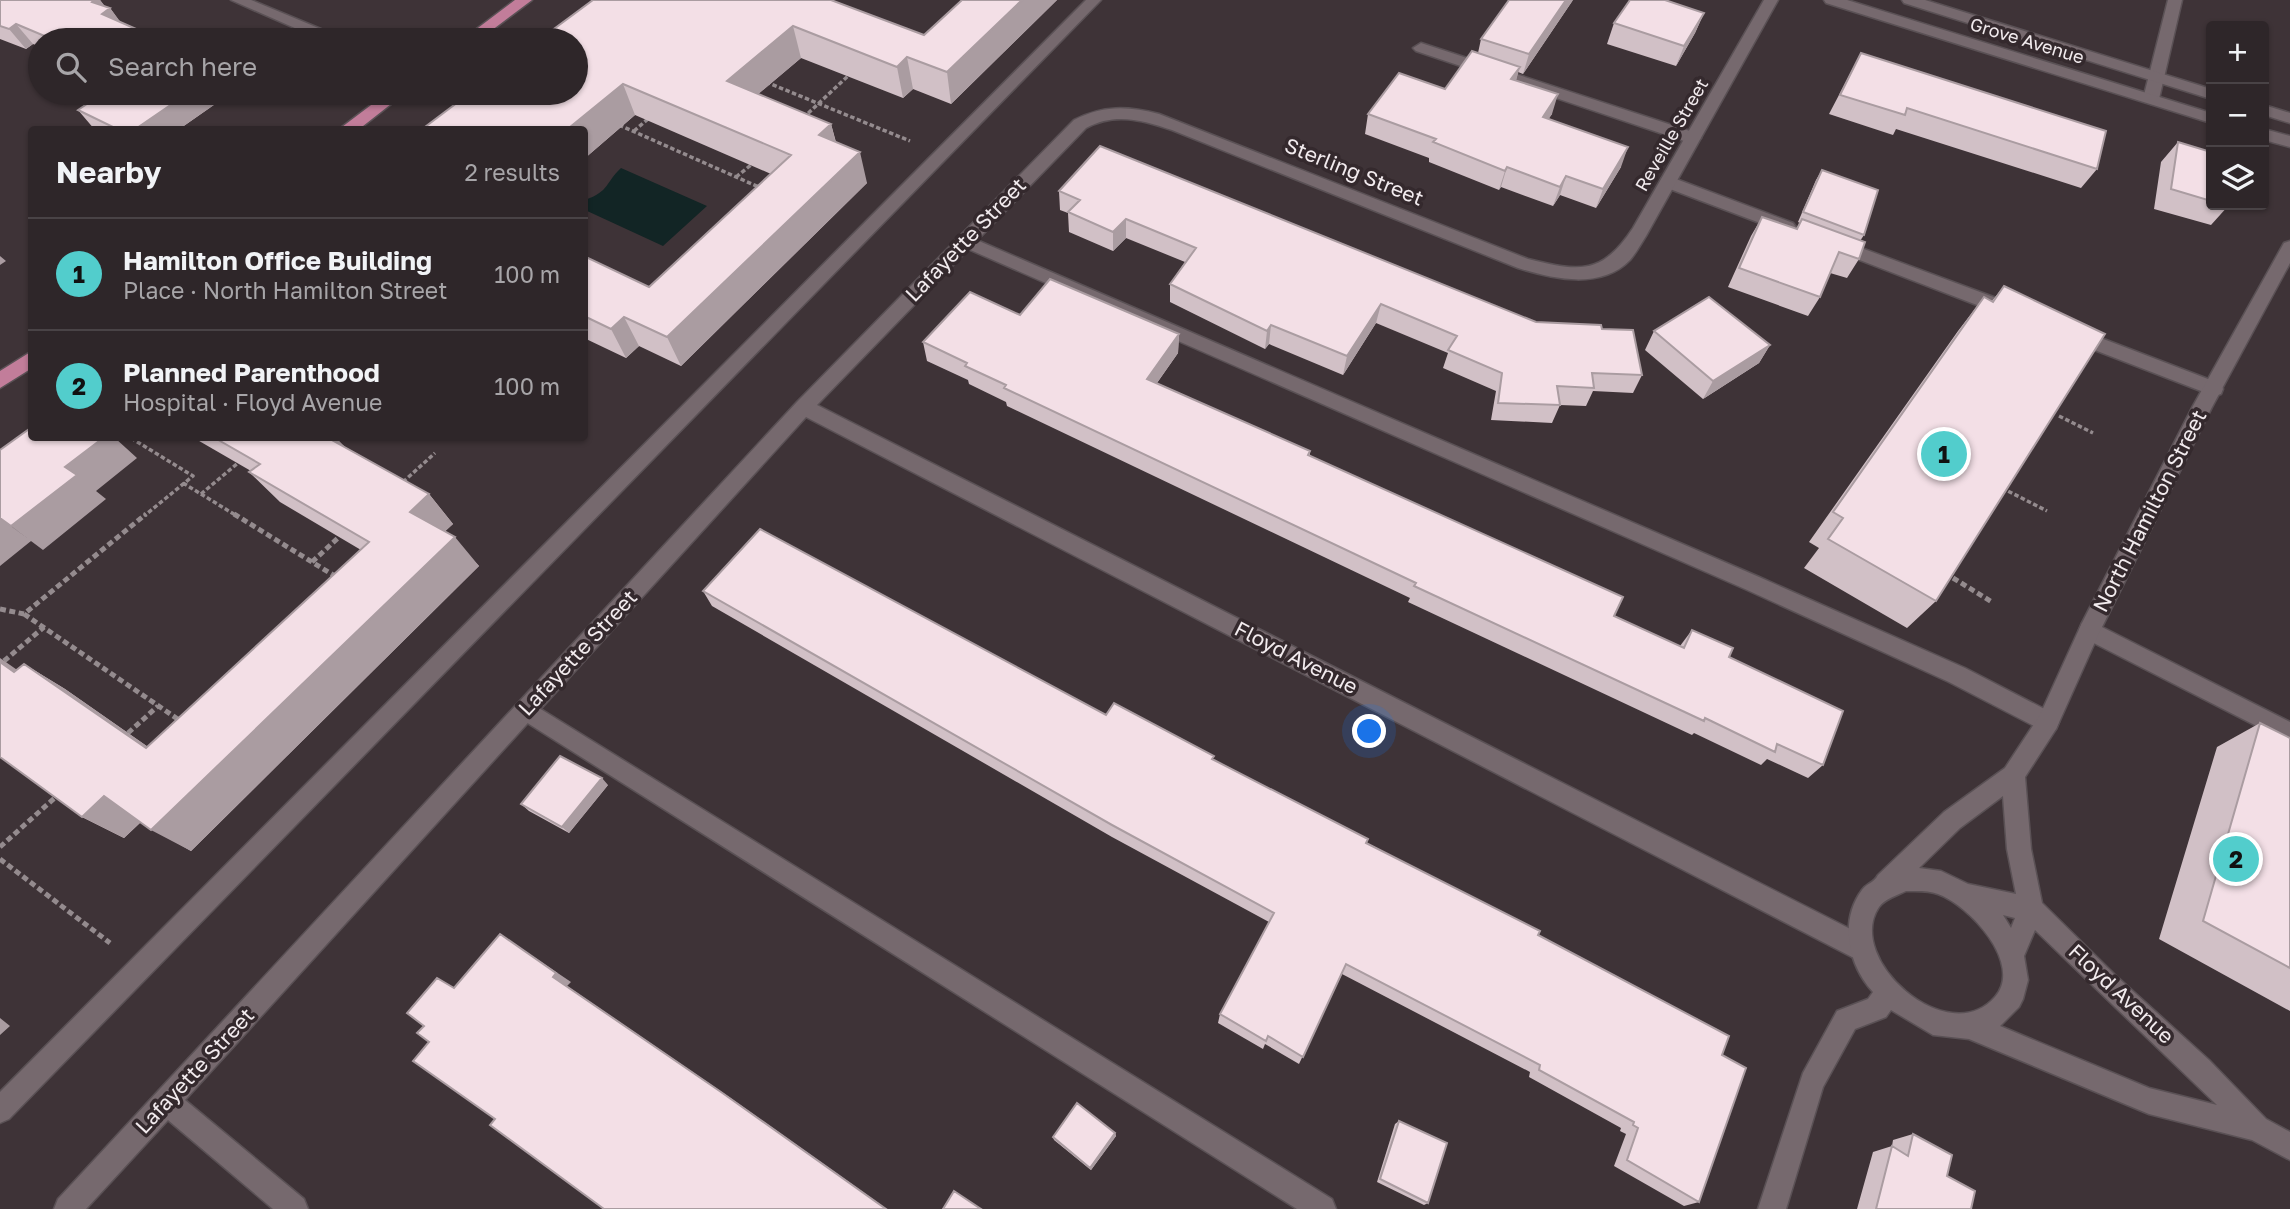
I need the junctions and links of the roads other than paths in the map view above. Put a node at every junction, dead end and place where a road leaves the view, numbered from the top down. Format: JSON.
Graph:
{"nodes":[{"id":1,"x":238,"y":0,"type":"edge"},
{"id":2,"x":525,"y":0,"type":"edge"},
{"id":3,"x":1094,"y":0,"type":"edge"},
{"id":4,"x":1771,"y":0,"type":"edge"},
{"id":5,"x":1831,"y":0,"type":"edge"},
{"id":6,"x":1909,"y":0,"type":"edge"},
{"id":7,"x":2175,"y":0,"type":"edge"},
{"id":8,"x":306,"y":28,"type":"edge"},
{"id":9,"x":486,"y":28,"type":"edge"},
{"id":10,"x":1421,"y":48,"type":"dead end"},
{"id":11,"x":2156,"y":77,"type":"junction"},
{"id":12,"x":2206,"y":92,"type":"edge"},
{"id":13,"x":2151,"y":99,"type":"junction"},
{"id":14,"x":380,"y":105,"type":"edge"},
{"id":15,"x":2269,"y":112,"type":"edge"},
{"id":16,"x":1102,"y":113,"type":"joint"},
{"id":17,"x":2206,"y":116,"type":"edge"},
{"id":18,"x":2290,"y":118,"type":"edge"},
{"id":19,"x":352,"y":126,"type":"edge"},
{"id":20,"x":2269,"y":136,"type":"edge"},
{"id":21,"x":1693,"y":138,"type":"junction"},
{"id":22,"x":2290,"y":142,"type":"edge"},
{"id":23,"x":1668,"y":182,"type":"junction"},
{"id":24,"x":965,"y":241,"type":"junction"},
{"id":25,"x":2290,"y":247,"type":"edge"},
{"id":26,"x":1590,"y":272,"type":"joint"},
{"id":27,"x":2032,"y":319,"type":"edge"},
{"id":28,"x":2056,"y":328,"type":"edge"},
{"id":29,"x":28,"y":361,"type":"edge"},
{"id":30,"x":0,"y":381,"type":"edge"},
{"id":31,"x":2214,"y":389,"type":"junction"},
{"id":32,"x":804,"y":407,"type":"junction"},
{"id":33,"x":2090,"y":629,"type":"junction"},
{"id":34,"x":526,"y":710,"type":"junction"},
{"id":35,"x":2048,"y":722,"type":"junction"},
{"id":36,"x":2290,"y":733,"type":"edge"},
{"id":37,"x":2013,"y":775,"type":"junction"},
{"id":38,"x":1886,"y":883,"type":"junction"},
{"id":39,"x":1965,"y":895,"type":"junction"},
{"id":40,"x":2031,"y":909,"type":"junction"},
{"id":41,"x":1861,"y":948,"type":"junction"},
{"id":42,"x":2012,"y":955,"type":"junction"},
{"id":43,"x":1888,"y":993,"type":"junction"},
{"id":44,"x":1969,"y":1026,"type":"junction"},
{"id":45,"x":167,"y":1102,"type":"junction"},
{"id":46,"x":0,"y":1110,"type":"edge"},
{"id":47,"x":2257,"y":1128,"type":"junction"},
{"id":48,"x":2290,"y":1146,"type":"edge"},
{"id":49,"x":68,"y":1209,"type":"edge"},
{"id":50,"x":294,"y":1209,"type":"edge"},
{"id":51,"x":1322,"y":1209,"type":"edge"},
{"id":52,"x":1772,"y":1209,"type":"edge"}],
"edges":[{"from":1,"to":8,"type":"street"},
{"from":2,"to":9,"type":"main road"},
{"from":3,"to":46,"type":"street"},
{"from":4,"to":21,"type":"street","name":"Reveille Street"},
{"from":5,"to":13,"type":"street","name":"Grove Avenue"},
{"from":6,"to":11,"type":"street","name":"Grove Avenue"},
{"from":7,"to":11,"type":"street"},
{"from":10,"to":21,"type":"street"},
{"from":11,"to":12,"type":"street","name":"Grove Avenue"},
{"from":11,"to":13,"type":"street"},
{"from":13,"to":17,"type":"street","name":"Grove Avenue"},
{"from":14,"to":19,"type":"main road"},
{"from":15,"to":18,"type":"street"},
{"from":16,"to":24,"type":"street","name":"Lafayette Street"},
{"from":16,"to":26,"type":"street","name":"Sterling Street"},
{"from":20,"to":22,"type":"street"},
{"from":21,"to":23,"type":"street","name":"Reveille Street"},
{"from":23,"to":26,"type":"street","name":"Reveille Street"},
{"from":23,"to":27,"type":"street"},
{"from":24,"to":32,"type":"street","name":"Lafayette Street"},
{"from":24,"to":35,"type":"street"},
{"from":25,"to":31,"type":"street","name":"North Hamilton Street"},
{"from":28,"to":31,"type":"street"},
{"from":29,"to":30,"type":"main road"},
{"from":31,"to":33,"type":"street","name":"North Hamilton Street"},
{"from":32,"to":34,"type":"street","name":"Lafayette Street"},
{"from":32,"to":41,"type":"street","name":"Floyd Avenue"},
{"from":33,"to":35,"type":"street","name":"North Hamilton Street"},
{"from":33,"to":36,"type":"street"},
{"from":34,"to":45,"type":"street","name":"Lafayette Street"},
{"from":34,"to":51,"type":"street"},
{"from":35,"to":37,"type":"street","name":"North Hamilton Street"},
{"from":37,"to":38,"type":"street","name":"North Hamilton Street"},
{"from":37,"to":40,"type":"street"},
{"from":38,"to":39,"type":"street"},
{"from":38,"to":41,"type":"street"},
{"from":39,"to":40,"type":"street"},
{"from":39,"to":42,"type":"street"},
{"from":40,"to":42,"type":"street"},
{"from":40,"to":47,"type":"street","name":"Floyd Avenue"},
{"from":41,"to":43,"type":"street"},
{"from":42,"to":44,"type":"street"},
{"from":43,"to":44,"type":"street"},
{"from":43,"to":52,"type":"street"},
{"from":44,"to":47,"type":"street","name":"Floyd Avenue"},
{"from":45,"to":49,"type":"street","name":"Lafayette Street"},
{"from":45,"to":50,"type":"street"},
{"from":47,"to":48,"type":"street","name":"Floyd Avenue"}]}
